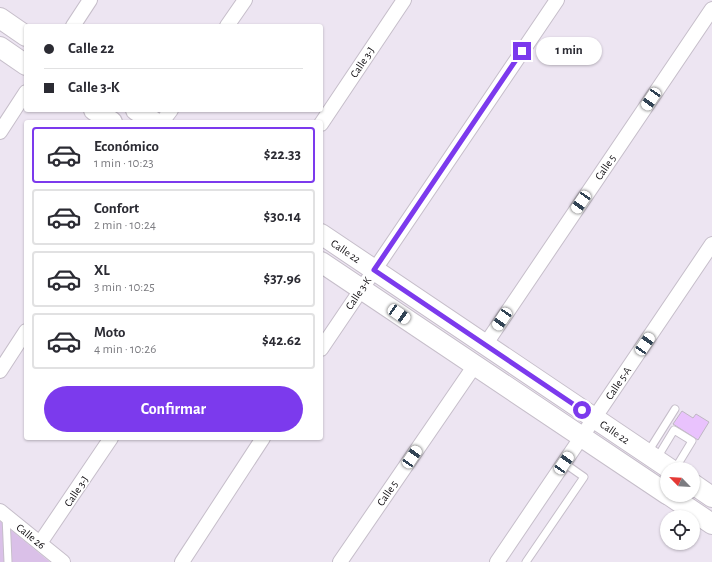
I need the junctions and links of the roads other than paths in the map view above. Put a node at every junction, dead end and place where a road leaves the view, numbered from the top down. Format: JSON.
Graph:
{"nodes":[{"id":1,"x":90,"y":0,"type":"edge"},
{"id":2,"x":245,"y":0,"type":"edge"},
{"id":3,"x":404,"y":0,"type":"edge"},
{"id":4,"x":558,"y":0,"type":"edge"},
{"id":5,"x":712,"y":9,"type":"edge"},
{"id":6,"x":0,"y":18,"type":"edge"},
{"id":7,"x":74,"y":24,"type":"edge"},
{"id":8,"x":228,"y":24,"type":"edge"},
{"id":9,"x":24,"y":35,"type":"edge"},
{"id":10,"x":0,"y":47,"type":"edge"},
{"id":11,"x":24,"y":63,"type":"edge"},
{"id":12,"x":24,"y":95,"type":"edge"},
{"id":13,"x":97,"y":112,"type":"edge"},
{"id":14,"x":139,"y":112,"type":"edge"},
{"id":15,"x":109,"y":120,"type":"edge"},
{"id":16,"x":151,"y":120,"type":"edge"},
{"id":17,"x":323,"y":121,"type":"edge"},
{"id":18,"x":0,"y":132,"type":"edge"},
{"id":19,"x":323,"y":235,"type":"edge"},
{"id":20,"x":712,"y":244,"type":"edge"},
{"id":21,"x":323,"y":263,"type":"edge"},
{"id":22,"x":374,"y":270,"type":"junction"},
{"id":23,"x":360,"y":289,"type":"junction"},
{"id":24,"x":24,"y":334,"type":"edge"},
{"id":25,"x":485,"y":345,"type":"junction"},
{"id":26,"x":323,"y":346,"type":"edge"},
{"id":27,"x":475,"y":365,"type":"junction"},
{"id":28,"x":0,"y":371,"type":"edge"},
{"id":29,"x":675,"y":409,"type":"dead end"},
{"id":30,"x":594,"y":418,"type":"junction"},
{"id":31,"x":582,"y":437,"type":"junction"},
{"id":32,"x":110,"y":440,"type":"edge"},
{"id":33,"x":262,"y":440,"type":"edge"},
{"id":34,"x":658,"y":461,"type":"edge"},
{"id":35,"x":679,"y":462,"type":"edge"},
{"id":36,"x":564,"y":463,"type":"junction"},
{"id":37,"x":660,"y":489,"type":"edge"},
{"id":38,"x":700,"y":489,"type":"edge"},
{"id":39,"x":712,"y":497,"type":"edge"},
{"id":40,"x":680,"y":502,"type":"edge"},
{"id":41,"x":3,"y":513,"type":"edge"},
{"id":42,"x":712,"y":524,"type":"edge"},
{"id":43,"x":40,"y":543,"type":"junction"},
{"id":44,"x":8,"y":562,"type":"edge"},
{"id":45,"x":63,"y":562,"type":"edge"},
{"id":46,"x":182,"y":562,"type":"edge"},
{"id":47,"x":340,"y":562,"type":"edge"},
{"id":48,"x":497,"y":562,"type":"edge"},
{"id":49,"x":526,"y":562,"type":"edge"}],
"edges":[{"from":1,"to":7,"type":"street"},
{"from":2,"to":8,"type":"street"},
{"from":3,"to":17,"type":"street","name":"Calle 3-J"},
{"from":4,"to":22,"type":"street","name":"Calle 3-K"},
{"from":5,"to":25,"type":"street","name":"Calle 5"},
{"from":6,"to":9,"type":"street"},
{"from":10,"to":11,"type":"street"},
{"from":12,"to":18,"type":"street"},
{"from":13,"to":15,"type":"street"},
{"from":14,"to":16,"type":"street"},
{"from":19,"to":22,"type":"street","name":"Calle 22"},
{"from":20,"to":30,"type":"street","name":"Calle 5-A"},
{"from":21,"to":23,"type":"street","name":"Calle 22"},
{"from":22,"to":23,"type":"street","name":"Calle 3-K"},
{"from":22,"to":25,"type":"street","name":"Calle 22"},
{"from":23,"to":26,"type":"street","name":"Calle 3-K"},
{"from":23,"to":27,"type":"street","name":"Calle 22"},
{"from":24,"to":28,"type":"street"},
{"from":25,"to":30,"type":"street","name":"Calle 22"},
{"from":27,"to":31,"type":"street","name":"Calle 22"},
{"from":27,"to":47,"type":"street","name":"Calle 5"},
{"from":29,"to":34,"type":"lane"},
{"from":30,"to":31,"type":"street","name":"Calle 5-A"},
{"from":30,"to":34,"type":"street","name":"Calle 22"},
{"from":31,"to":36,"type":"street","name":"Calle 5-A"},
{"from":31,"to":37,"type":"street","name":"Calle 22"},
{"from":32,"to":43,"type":"street","name":"Calle 3-J"},
{"from":33,"to":46,"type":"street"},
{"from":34,"to":35,"type":"lane"},
{"from":36,"to":48,"type":"street","name":"Calle 5-A"},
{"from":36,"to":49,"type":"lane"},
{"from":38,"to":39,"type":"street"},
{"from":40,"to":42,"type":"street","name":"Calle 22"},
{"from":41,"to":43,"type":"street","name":"Calle 26"},
{"from":41,"to":44,"type":"lane"},
{"from":43,"to":45,"type":"street","name":"Calle 26"}]}
